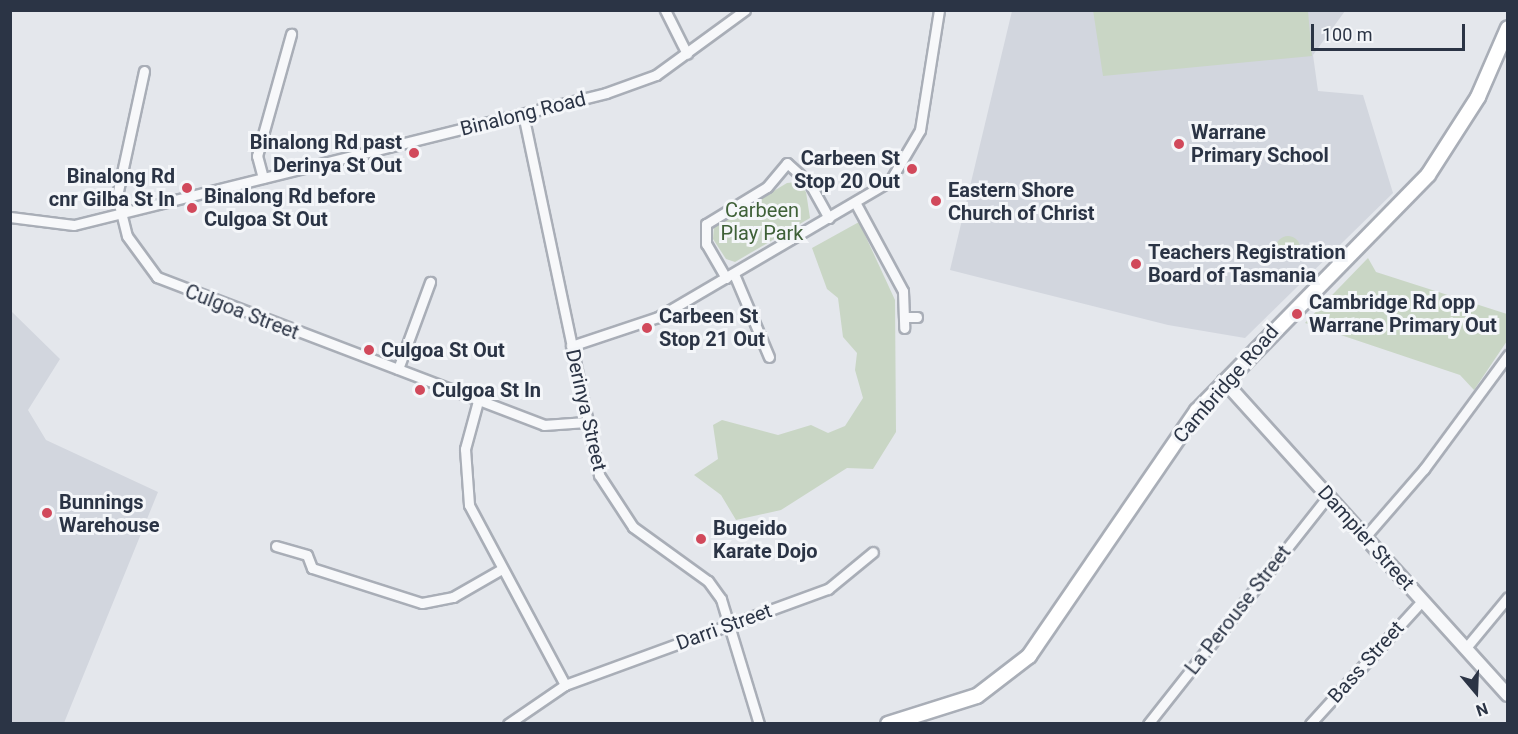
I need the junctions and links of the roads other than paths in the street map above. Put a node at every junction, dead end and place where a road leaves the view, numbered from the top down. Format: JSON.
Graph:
{"nodes":[{"id":1,"x":665,"y":10,"type":"edge"},
{"id":2,"x":745,"y":10,"type":"edge"},
{"id":3,"x":939,"y":10,"type":"edge"},
{"id":4,"x":1508,"y":28,"type":"edge"},
{"id":5,"x":291,"y":34,"type":"dead end"},
{"id":6,"x":687,"y":54,"type":"junction"},
{"id":7,"x":144,"y":71,"type":"dead end"},
{"id":8,"x":523,"y":114,"type":"junction"},
{"id":9,"x":282,"y":174,"type":"junction"},
{"id":10,"x":263,"y":178,"type":"junction"},
{"id":11,"x":285,"y":185,"type":"dead end"},
{"id":12,"x":856,"y":204,"type":"junction"},
{"id":13,"x":120,"y":215,"type":"junction"},
{"id":14,"x":10,"y":217,"type":"edge"},
{"id":15,"x":829,"y":218,"type":"junction"},
{"id":16,"x":730,"y":276,"type":"junction"},
{"id":17,"x":430,"y":282,"type":"dead end"},
{"id":18,"x":905,"y":317,"type":"junction"},
{"id":19,"x":917,"y":317,"type":"dead end"},
{"id":20,"x":904,"y":328,"type":"dead end"},
{"id":21,"x":571,"y":346,"type":"junction"},
{"id":22,"x":1508,"y":355,"type":"edge"},
{"id":23,"x":769,"y":357,"type":"dead end"},
{"id":24,"x":398,"y":369,"type":"junction"},
{"id":25,"x":1224,"y":381,"type":"junction"},
{"id":26,"x":478,"y":400,"type":"junction"},
{"id":27,"x":586,"y":422,"type":"junction"},
{"id":28,"x":1328,"y":496,"type":"junction"},
{"id":29,"x":1365,"y":537,"type":"junction"},
{"id":30,"x":276,"y":546,"type":"dead end"},
{"id":31,"x":873,"y":552,"type":"dead end"},
{"id":32,"x":500,"y":570,"type":"junction"},
{"id":33,"x":1508,"y":597,"type":"edge"},
{"id":34,"x":1422,"y":601,"type":"junction"},
{"id":35,"x":733,"y":624,"type":"junction"},
{"id":36,"x":1465,"y":649,"type":"junction"},
{"id":37,"x":565,"y":685,"type":"junction"},
{"id":38,"x":1508,"y":696,"type":"edge"},
{"id":39,"x":508,"y":723,"type":"edge"},
{"id":40,"x":759,"y":723,"type":"edge"},
{"id":41,"x":888,"y":723,"type":"edge"},
{"id":42,"x":1148,"y":723,"type":"edge"},
{"id":43,"x":1310,"y":723,"type":"edge"}],
"edges":[{"from":1,"to":6,"type":"street"},
{"from":2,"to":6,"type":"street","name":"Binalong Road"},
{"from":3,"to":12,"type":"street"},
{"from":4,"to":25,"type":"main road","name":"Cambridge Road"},
{"from":5,"to":10,"type":"street"},
{"from":6,"to":8,"type":"street","name":"Binalong Road"},
{"from":7,"to":13,"type":"street"},
{"from":8,"to":9,"type":"street","name":"Binalong Road"},
{"from":8,"to":21,"type":"street","name":"Derinya Street"},
{"from":9,"to":10,"type":"street","name":"Binalong Road"},
{"from":9,"to":11,"type":"street"},
{"from":10,"to":13,"type":"street","name":"Binalong Road"},
{"from":12,"to":15,"type":"street"},
{"from":12,"to":18,"type":"street"},
{"from":13,"to":14,"type":"street","name":"Binalong Road"},
{"from":13,"to":24,"type":"street","name":"Culgoa Street"},
{"from":15,"to":16,"type":"street"},
{"from":15,"to":16,"type":"street"},
{"from":16,"to":21,"type":"street"},
{"from":16,"to":23,"type":"street"},
{"from":17,"to":24,"type":"street"},
{"from":18,"to":19,"type":"street"},
{"from":18,"to":20,"type":"street"},
{"from":21,"to":27,"type":"street","name":"Derinya Street"},
{"from":22,"to":29,"type":"street"},
{"from":24,"to":26,"type":"street","name":"Culgoa Street"},
{"from":25,"to":28,"type":"street","name":"Dampier Street"},
{"from":25,"to":41,"type":"main road","name":"Cambridge Road"},
{"from":26,"to":27,"type":"street","name":"Culgoa Street"},
{"from":26,"to":32,"type":"street"},
{"from":27,"to":35,"type":"street","name":"Derinya Street"},
{"from":28,"to":29,"type":"street","name":"Dampier Street"},
{"from":28,"to":42,"type":"street","name":"La Perouse Street"},
{"from":29,"to":34,"type":"street","name":"Dampier Street"},
{"from":30,"to":32,"type":"street"},
{"from":31,"to":35,"type":"street","name":"Darri Street"},
{"from":32,"to":37,"type":"street"},
{"from":33,"to":36,"type":"street"},
{"from":34,"to":36,"type":"street","name":"Dampier Street"},
{"from":34,"to":43,"type":"street","name":"Bass Street"},
{"from":35,"to":37,"type":"street","name":"Darri Street"},
{"from":35,"to":40,"type":"street","name":"Derinya Street"},
{"from":36,"to":38,"type":"street","name":"Dampier Street"},
{"from":37,"to":39,"type":"street","name":"Darri Street"}]}
